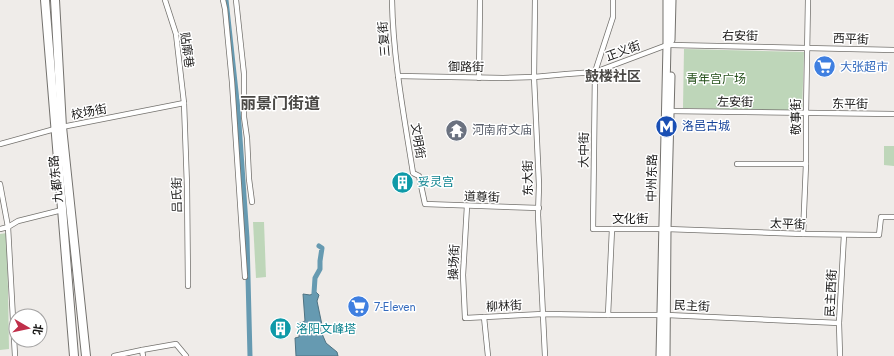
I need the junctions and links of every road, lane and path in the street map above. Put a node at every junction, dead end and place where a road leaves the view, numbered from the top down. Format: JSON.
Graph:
{"nodes":[{"id":1,"x":45,"y":0,"type":"edge"},
{"id":2,"x":56,"y":0,"type":"edge"},
{"id":3,"x":165,"y":0,"type":"edge"},
{"id":4,"x":223,"y":0,"type":"edge"},
{"id":5,"x":236,"y":0,"type":"edge"},
{"id":6,"x":392,"y":0,"type":"edge"},
{"id":7,"x":480,"y":0,"type":"edge"},
{"id":8,"x":536,"y":0,"type":"edge"},
{"id":9,"x":613,"y":0,"type":"edge"},
{"id":10,"x":667,"y":0,"type":"edge"},
{"id":11,"x":672,"y":0,"type":"edge"},
{"id":12,"x":808,"y":0,"type":"edge"},
{"id":13,"x":669,"y":45,"type":"junction"},
{"id":14,"x":808,"y":48,"type":"junction"},
{"id":15,"x":894,"y":50,"type":"edge"},
{"id":16,"x":595,"y":74,"type":"junction"},
{"id":17,"x":398,"y":76,"type":"junction"},
{"id":18,"x":534,"y":77,"type":"junction"},
{"id":19,"x":479,"y":78,"type":"junction"},
{"id":20,"x":184,"y":103,"type":"junction"},
{"id":21,"x":667,"y":111,"type":"junction"},
{"id":22,"x":806,"y":113,"type":"junction"},
{"id":23,"x":894,"y":114,"type":"edge"},
{"id":24,"x":59,"y":128,"type":"junction"},
{"id":25,"x":0,"y":144,"type":"edge"},
{"id":26,"x":737,"y":164,"type":"dead end"},
{"id":27,"x":806,"y":164,"type":"junction"},
{"id":28,"x":0,"y":184,"type":"edge"},
{"id":29,"x":252,"y":202,"type":"dead end"},
{"id":30,"x":425,"y":204,"type":"joint"},
{"id":31,"x":467,"y":206,"type":"junction"},
{"id":32,"x":539,"y":208,"type":"junction"},
{"id":33,"x":62,"y":210,"type":"junction"},
{"id":34,"x":894,"y":217,"type":"edge"},
{"id":35,"x":8,"y":228,"type":"junction"},
{"id":36,"x":0,"y":229,"type":"edge"},
{"id":37,"x":593,"y":229,"type":"joint"},
{"id":38,"x":612,"y":229,"type":"junction"},
{"id":39,"x":664,"y":229,"type":"junction"},
{"id":40,"x":803,"y":234,"type":"junction"},
{"id":41,"x":844,"y":235,"type":"junction"},
{"id":42,"x":245,"y":277,"type":"dead end"},
{"id":43,"x":188,"y":286,"type":"dead end"},
{"id":44,"x":543,"y":314,"type":"junction"},
{"id":45,"x":608,"y":315,"type":"junction"},
{"id":46,"x":663,"y":315,"type":"junction"},
{"id":47,"x":484,"y":317,"type":"junction"},
{"id":48,"x":465,"y":318,"type":"joint"},
{"id":49,"x":839,"y":323,"type":"junction"},
{"id":50,"x":142,"y":350,"type":"junction"},
{"id":51,"x":840,"y":354,"type":"edge"},
{"id":52,"x":15,"y":356,"type":"edge"},
{"id":53,"x":74,"y":356,"type":"edge"},
{"id":54,"x":86,"y":356,"type":"edge"},
{"id":55,"x":114,"y":356,"type":"edge"},
{"id":56,"x":143,"y":356,"type":"edge"},
{"id":57,"x":186,"y":356,"type":"edge"},
{"id":58,"x":488,"y":356,"type":"edge"},
{"id":59,"x":545,"y":356,"type":"edge"},
{"id":60,"x":660,"y":356,"type":"edge"},
{"id":61,"x":666,"y":356,"type":"edge"},
{"id":62,"x":844,"y":356,"type":"edge"}],
"edges":[{"from":1,"to":24,"type":"highway","name":"九都东路"},
{"from":2,"to":24,"type":"highway","name":"九都东路"},
{"from":3,"to":20,"type":"street","name":"贴廓巷"},
{"from":4,"to":42,"type":"street"},
{"from":5,"to":29,"type":"street"},
{"from":6,"to":17,"type":"street","name":"三复街"},
{"from":7,"to":19,"type":"street"},
{"from":8,"to":18,"type":"street","name":"东大街"},
{"from":9,"to":16,"type":"street","name":"大中街"},
{"from":10,"to":13,"type":"main road","name":"中州东路"},
{"from":11,"to":13,"type":"main road","name":"中州东路"},
{"from":12,"to":14,"type":"street","name":"敬事街"},
{"from":13,"to":14,"type":"street","name":"右安街"},
{"from":13,"to":16,"type":"street","name":"正义街"},
{"from":13,"to":21,"type":"main road","name":"中州东路"},
{"from":14,"to":15,"type":"street","name":"西平街"},
{"from":14,"to":22,"type":"street","name":"敬事街"},
{"from":16,"to":18,"type":"street","name":"正义街"},
{"from":16,"to":37,"type":"street","name":"大中街"},
{"from":17,"to":19,"type":"street","name":"御路街"},
{"from":17,"to":30,"type":"street","name":"文明街"},
{"from":18,"to":19,"type":"street","name":"御路街"},
{"from":18,"to":32,"type":"street","name":"东大街"},
{"from":20,"to":24,"type":"street","name":"校场街"},
{"from":20,"to":43,"type":"street","name":"吕氏街"},
{"from":21,"to":22,"type":"street","name":"左安街"},
{"from":21,"to":39,"type":"main road","name":"中州东路"},
{"from":22,"to":23,"type":"street","name":"东平街"},
{"from":22,"to":27,"type":"street","name":"敬事街"},
{"from":24,"to":25,"type":"street","name":"校场街"},
{"from":24,"to":33,"type":"highway","name":"九都东路"},
{"from":24,"to":54,"type":"highway","name":"九都东路"},
{"from":26,"to":27,"type":"street"},
{"from":27,"to":40,"type":"street","name":"敬事街"},
{"from":28,"to":35,"type":"street"},
{"from":30,"to":31,"type":"street","name":"道尊街"},
{"from":31,"to":32,"type":"street","name":"道尊街"},
{"from":31,"to":48,"type":"street","name":"操场街"},
{"from":32,"to":44,"type":"street","name":"东大街"},
{"from":33,"to":35,"type":"street"},
{"from":33,"to":53,"type":"highway","name":"九都东路"},
{"from":34,"to":41,"type":"street","name":"太平街"},
{"from":35,"to":36,"type":"street"},
{"from":35,"to":52,"type":"street"},
{"from":37,"to":38,"type":"street","name":"文化街"},
{"from":38,"to":39,"type":"street","name":"文化街"},
{"from":38,"to":45,"type":"street"},
{"from":39,"to":40,"type":"street","name":"太平街"},
{"from":39,"to":46,"type":"main road","name":"中州东路"},
{"from":40,"to":41,"type":"street","name":"太平街"},
{"from":41,"to":49,"type":"street","name":"民主西街"},
{"from":44,"to":45,"type":"street","name":"民主街"},
{"from":44,"to":47,"type":"street","name":"柳林街"},
{"from":44,"to":59,"type":"street","name":"东大街"},
{"from":45,"to":46,"type":"street","name":"民主街"},
{"from":46,"to":49,"type":"street","name":"民主街"},
{"from":46,"to":60,"type":"main road","name":"中州东路"},
{"from":46,"to":61,"type":"main road","name":"中州东路"},
{"from":47,"to":48,"type":"street","name":"柳林街"},
{"from":47,"to":58,"type":"street"},
{"from":49,"to":51,"type":"street","name":"民主西街"},
{"from":50,"to":55,"type":"street"},
{"from":50,"to":56,"type":"street"},
{"from":50,"to":57,"type":"street"},
{"from":51,"to":62,"type":"street"}]}
